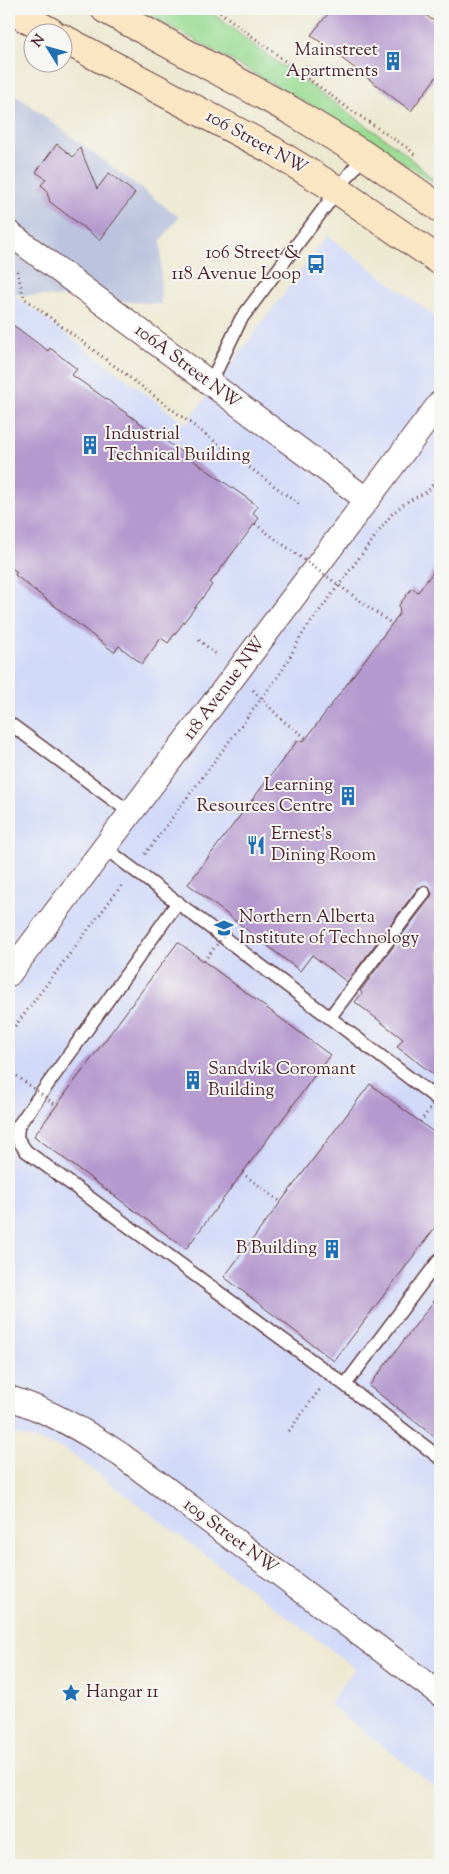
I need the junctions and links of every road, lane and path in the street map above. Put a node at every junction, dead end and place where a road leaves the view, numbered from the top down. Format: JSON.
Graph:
{"nodes":[{"id":1,"x":9,"y":9,"type":"edge"},
{"id":2,"x":105,"y":9,"type":"edge"},
{"id":3,"x":216,"y":9,"type":"edge"},
{"id":4,"x":33,"y":22,"type":"edge"},
{"id":5,"x":72,"y":43,"type":"edge"},
{"id":6,"x":364,"y":156,"type":"junction"},
{"id":7,"x":420,"y":161,"type":"dead end"},
{"id":8,"x":339,"y":191,"type":"junction"},
{"id":9,"x":440,"y":208,"type":"edge"},
{"id":10,"x":10,"y":239,"type":"edge"},
{"id":11,"x":440,"y":261,"type":"edge"},
{"id":12,"x":210,"y":384,"type":"junction"},
{"id":13,"x":440,"y":404,"type":"edge"},
{"id":14,"x":440,"y":474,"type":"edge"},
{"id":15,"x":367,"y":500,"type":"junction"},
{"id":16,"x":301,"y":506,"type":"dead end"},
{"id":17,"x":255,"y":524,"type":"dead end"},
{"id":18,"x":392,"y":624,"type":"dead end"},
{"id":19,"x":9,"y":723,"type":"edge"},
{"id":20,"x":131,"y":813,"type":"junction"},
{"id":21,"x":105,"y":848,"type":"junction"},
{"id":22,"x":144,"y":856,"type":"dead end"},
{"id":23,"x":116,"y":893,"type":"dead end"},
{"id":24,"x":424,"y":893,"type":"dead end"},
{"id":25,"x":178,"y":902,"type":"junction"},
{"id":26,"x":235,"y":921,"type":"dead end"},
{"id":27,"x":204,"y":961,"type":"dead end"},
{"id":28,"x":10,"y":970,"type":"edge"},
{"id":29,"x":330,"y":1017,"type":"junction"},
{"id":30,"x":9,"y":1025,"type":"edge"},
{"id":31,"x":13,"y":1028,"type":"junction"},
{"id":32,"x":9,"y":1034,"type":"edge"},
{"id":33,"x":9,"y":1070,"type":"edge"},
{"id":34,"x":440,"y":1095,"type":"edge"},
{"id":35,"x":440,"y":1101,"type":"edge"},
{"id":36,"x":57,"y":1106,"type":"dead end"},
{"id":37,"x":420,"y":1122,"type":"dead end"},
{"id":38,"x":242,"y":1173,"type":"dead end"},
{"id":39,"x":281,"y":1202,"type":"dead end"},
{"id":40,"x":440,"y":1259,"type":"edge"},
{"id":41,"x":331,"y":1375,"type":"junction"},
{"id":42,"x":345,"y":1385,"type":"junction"},
{"id":43,"x":9,"y":1398,"type":"edge"},
{"id":44,"x":289,"y":1431,"type":"dead end"},
{"id":45,"x":440,"y":1458,"type":"edge"},
{"id":46,"x":440,"y":1694,"type":"edge"}],
"edges":[{"from":1,"to":4,"type":"main road"},
{"from":2,"to":6,"type":"main road"},
{"from":3,"to":7,"type":"path"},
{"from":5,"to":8,"type":"main road","name":"106 Street NW"},
{"from":6,"to":8,"type":"lane"},
{"from":6,"to":9,"type":"main road"},
{"from":8,"to":11,"type":"main road","name":"106 Street NW"},
{"from":8,"to":12,"type":"lane"},
{"from":10,"to":12,"type":"street","name":"106A Street NW"},
{"from":10,"to":16,"type":"path"},
{"from":12,"to":15,"type":"street","name":"106A Street NW"},
{"from":13,"to":15,"type":"street","name":"118 Avenue NW"},
{"from":14,"to":22,"type":"path"},
{"from":15,"to":20,"type":"street","name":"118 Avenue NW"},
{"from":17,"to":18,"type":"path","bridge":true},
{"from":19,"to":20,"type":"lane"},
{"from":20,"to":21,"type":"street","name":"118 Avenue NW"},
{"from":21,"to":25,"type":"lane"},
{"from":21,"to":28,"type":"street","name":"118 Avenue NW"},
{"from":23,"to":31,"type":"path"},
{"from":24,"to":29,"type":"lane"},
{"from":25,"to":29,"type":"lane"},
{"from":25,"to":41,"type":"lane"},
{"from":26,"to":27,"type":"path","bridge":true},
{"from":29,"to":35,"type":"lane"},
{"from":30,"to":31,"type":"path"},
{"from":31,"to":32,"type":"path"},
{"from":33,"to":36,"type":"path","bridge":true},
{"from":34,"to":37,"type":"path","bridge":true},
{"from":38,"to":39,"type":"path"},
{"from":40,"to":42,"type":"lane"},
{"from":41,"to":42,"type":"lane"},
{"from":41,"to":44,"type":"path"},
{"from":42,"to":45,"type":"lane"},
{"from":43,"to":46,"type":"street","name":"109 Street NW"}]}
